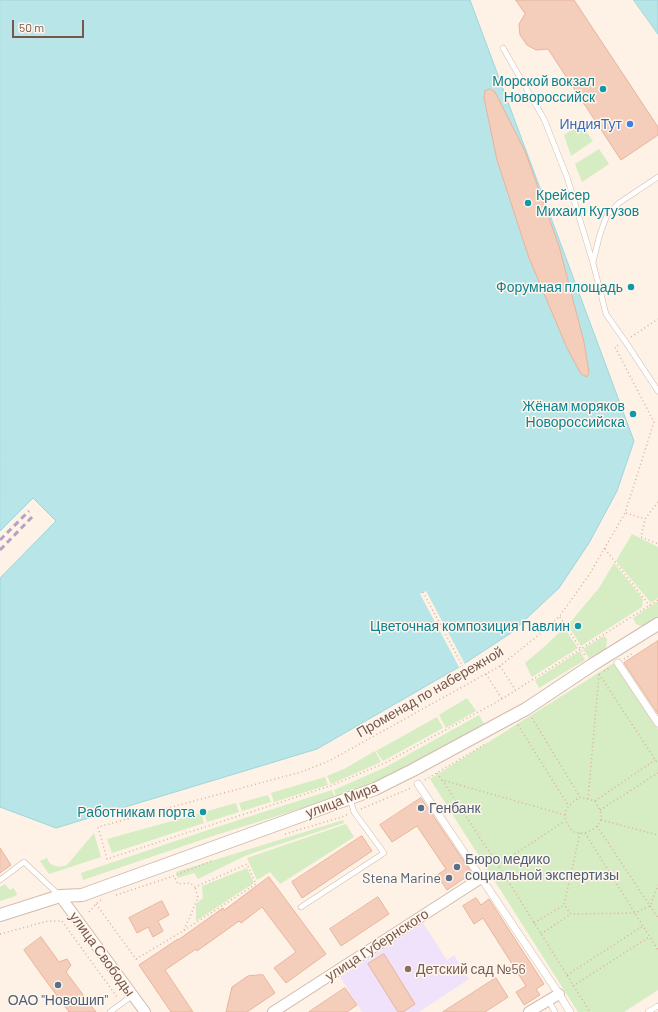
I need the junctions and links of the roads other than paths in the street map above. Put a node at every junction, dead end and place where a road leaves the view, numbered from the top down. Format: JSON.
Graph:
{"nodes":[{"id":1,"x":503,"y":48,"type":"dead end"},
{"id":2,"x":658,"y":177,"type":"edge"},
{"id":3,"x":593,"y":263,"type":"junction"},
{"id":4,"x":658,"y":391,"type":"edge"},
{"id":5,"x":658,"y":624,"type":"edge"},
{"id":6,"x":618,"y":663,"type":"road end"},
{"id":7,"x":658,"y":723,"type":"edge"},
{"id":8,"x":418,"y":784,"type":"dead end"},
{"id":9,"x":350,"y":798,"type":"junction"},
{"id":10,"x":481,"y":878,"type":"junction"},
{"id":11,"x":0,"y":880,"type":"edge"},
{"id":12,"x":60,"y":896,"type":"junction"},
{"id":13,"x":301,"y":907,"type":"dead end"},
{"id":14,"x":0,"y":916,"type":"edge"},
{"id":15,"x":559,"y":994,"type":"junction"},
{"id":16,"x":133,"y":995,"type":"junction"},
{"id":17,"x":548,"y":1000,"type":"junction"},
{"id":18,"x":658,"y":1006,"type":"edge"},
{"id":19,"x":110,"y":1012,"type":"edge"},
{"id":20,"x":145,"y":1012,"type":"edge"},
{"id":21,"x":273,"y":1012,"type":"edge"},
{"id":22,"x":529,"y":1012,"type":"edge"},
{"id":23,"x":555,"y":1012,"type":"edge"},
{"id":24,"x":570,"y":1012,"type":"edge"},
{"id":25,"x":648,"y":1012,"type":"edge"}],
"edges":[{"from":1,"to":3,"type":"lane"},
{"from":2,"to":3,"type":"lane"},
{"from":3,"to":4,"type":"lane"},
{"from":5,"to":9,"type":"street","name":"улица Мира"},
{"from":6,"to":7,"type":"street"},
{"from":8,"to":10,"type":"street"},
{"from":9,"to":12,"type":"street","name":"улица Мира"},
{"from":9,"to":13,"type":"lane"},
{"from":10,"to":15,"type":"street"},
{"from":10,"to":21,"type":"street","name":"улица Губернского"},
{"from":11,"to":12,"type":"lane"},
{"from":12,"to":14,"type":"street","name":"улица Мира"},
{"from":12,"to":16,"type":"street","name":"улица Свободы"},
{"from":15,"to":17,"type":"street"},
{"from":15,"to":24,"type":"street"},
{"from":16,"to":19,"type":"lane"},
{"from":16,"to":20,"type":"street","name":"улица Свободы"},
{"from":17,"to":22,"type":"street"},
{"from":17,"to":23,"type":"lane"},
{"from":18,"to":25,"type":"lane"}]}
